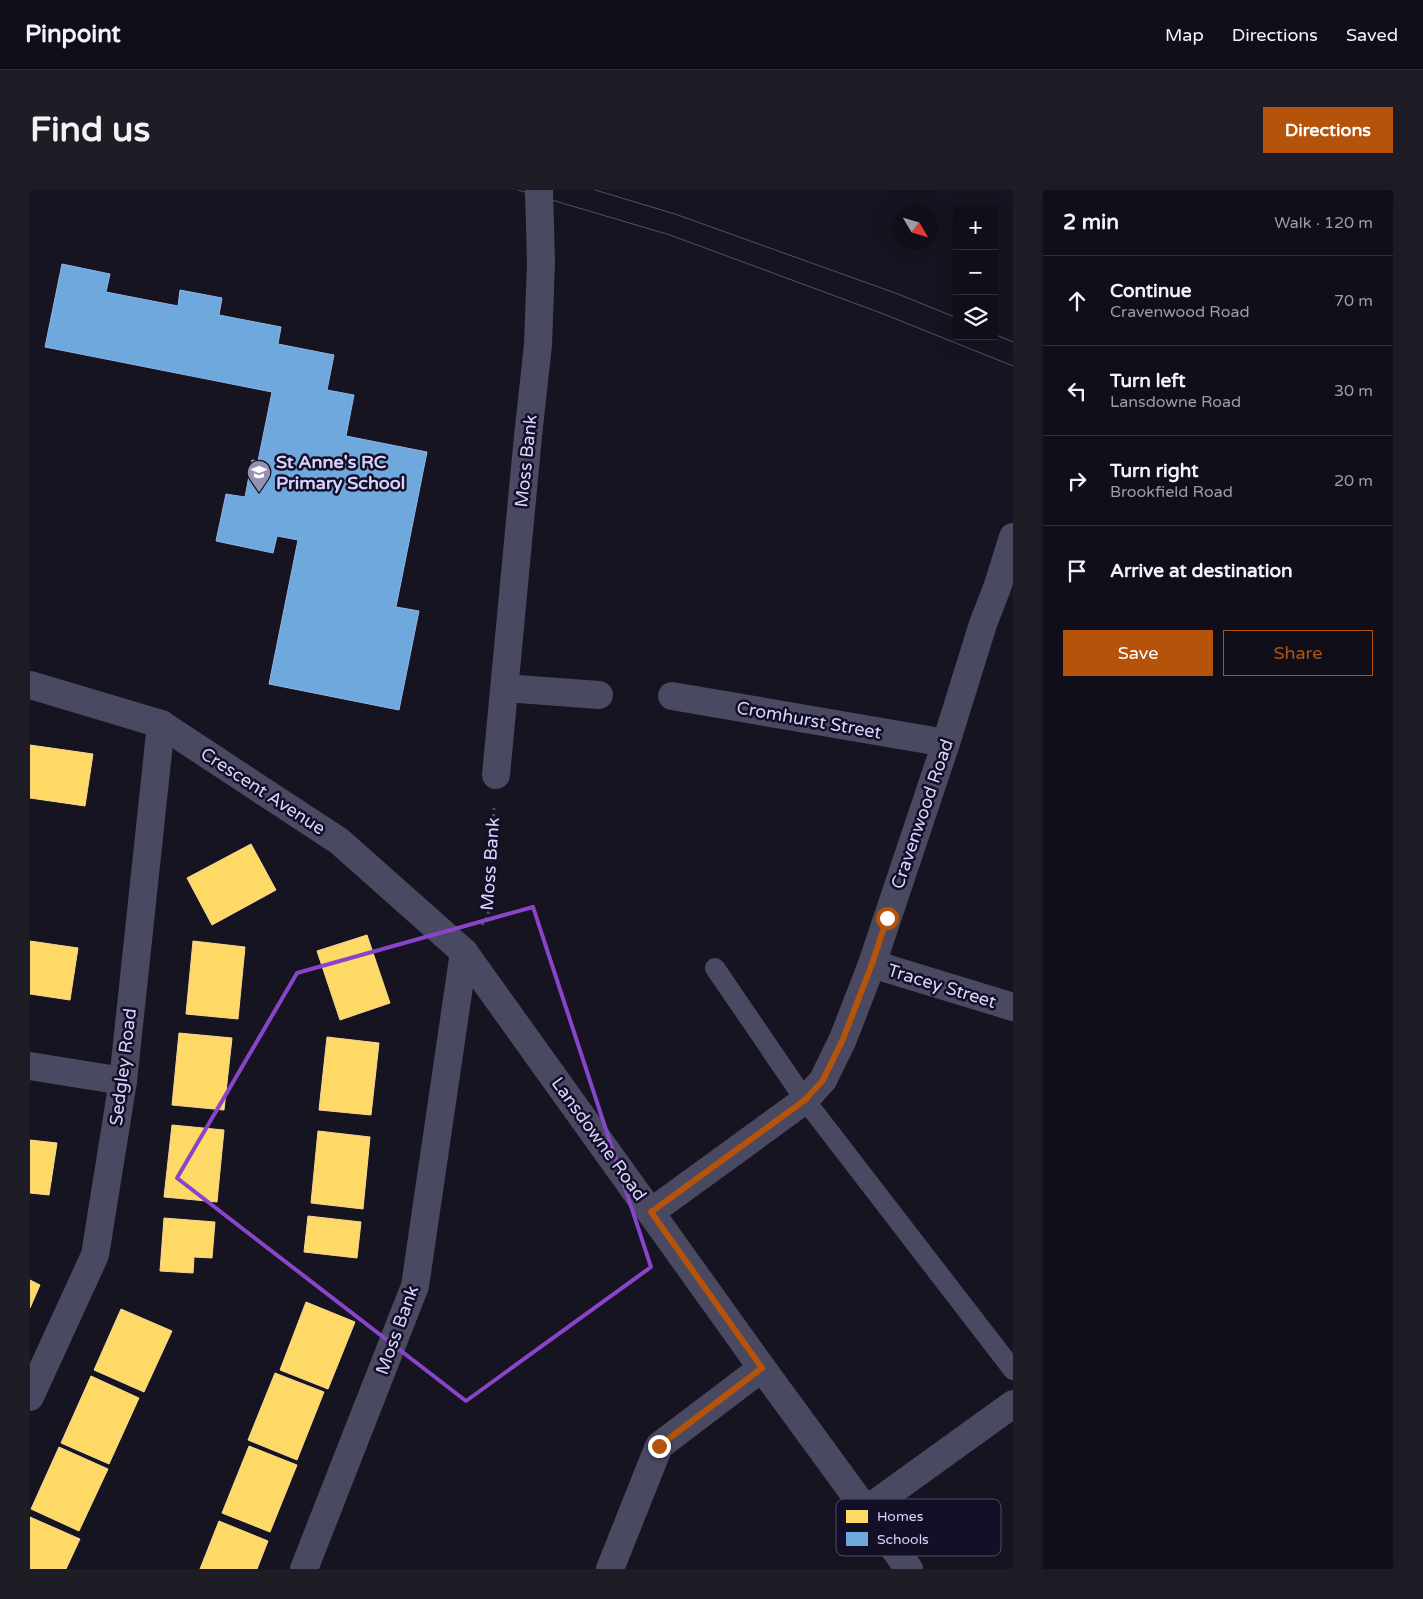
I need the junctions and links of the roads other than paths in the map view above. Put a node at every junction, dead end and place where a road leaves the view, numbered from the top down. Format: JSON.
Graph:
{"nodes":[{"id":1,"x":539,"y":190,"type":"edge"},
{"id":2,"x":1013,"y":537,"type":"edge"},
{"id":3,"x":30,"y":686,"type":"edge"},
{"id":4,"x":505,"y":688,"type":"junction"},
{"id":5,"x":599,"y":695,"type":"dead end"},
{"id":6,"x":672,"y":696,"type":"dead end"},
{"id":7,"x":161,"y":724,"type":"junction"},
{"id":8,"x":946,"y":743,"type":"junction"},
{"id":9,"x":496,"y":775,"type":"road end"},
{"id":10,"x":464,"y":952,"type":"junction"},
{"id":11,"x":872,"y":964,"type":"junction"},
{"id":12,"x":716,"y":968,"type":"dead end"},
{"id":13,"x":1013,"y":1007,"type":"edge"},
{"id":14,"x":30,"y":1066,"type":"edge"},
{"id":15,"x":123,"y":1081,"type":"junction"},
{"id":16,"x":805,"y":1100,"type":"junction"},
{"id":17,"x":651,"y":1212,"type":"junction"},
{"id":18,"x":762,"y":1368,"type":"junction"},
{"id":19,"x":1013,"y":1370,"type":"edge"},
{"id":20,"x":30,"y":1396,"type":"edge"},
{"id":21,"x":1013,"y":1404,"type":"edge"},
{"id":22,"x":858,"y":1499,"type":"edge"},
{"id":23,"x":881,"y":1499,"type":"edge"},
{"id":24,"x":900,"y":1556,"type":"edge"},
{"id":25,"x":304,"y":1569,"type":"edge"},
{"id":26,"x":610,"y":1569,"type":"edge"},
{"id":27,"x":909,"y":1569,"type":"edge"}],
"edges":[{"from":1,"to":4,"type":"street","name":"Moss Bank","bridge":true},
{"from":2,"to":8,"type":"street","name":"Cravenwood Road"},
{"from":3,"to":7,"type":"street","name":"Crescent Avenue"},
{"from":4,"to":5,"type":"street"},
{"from":4,"to":9,"type":"street","name":"Moss Bank"},
{"from":6,"to":8,"type":"street","name":"Cromhurst Street"},
{"from":7,"to":10,"type":"street","name":"Crescent Avenue"},
{"from":7,"to":15,"type":"street","name":"Sedgley Road"},
{"from":8,"to":11,"type":"street","name":"Cravenwood Road"},
{"from":10,"to":17,"type":"street","name":"Lansdowne Road"},
{"from":10,"to":25,"type":"street","name":"Moss Bank"},
{"from":11,"to":13,"type":"street","name":"Tracey Street"},
{"from":11,"to":16,"type":"street","name":"Cravenwood Road"},
{"from":12,"to":16,"type":"lane"},
{"from":14,"to":15,"type":"street"},
{"from":15,"to":20,"type":"street","name":"Sedgley Road"},
{"from":16,"to":17,"type":"street","name":"Cravenwood Road"},
{"from":16,"to":19,"type":"lane"},
{"from":17,"to":18,"type":"street","name":"Lansdowne Road"},
{"from":18,"to":22,"type":"street","name":"Lansdowne Road"},
{"from":18,"to":26,"type":"street"},
{"from":21,"to":23,"type":"street"},
{"from":24,"to":27,"type":"street","name":"Lansdowne Road"}]}
